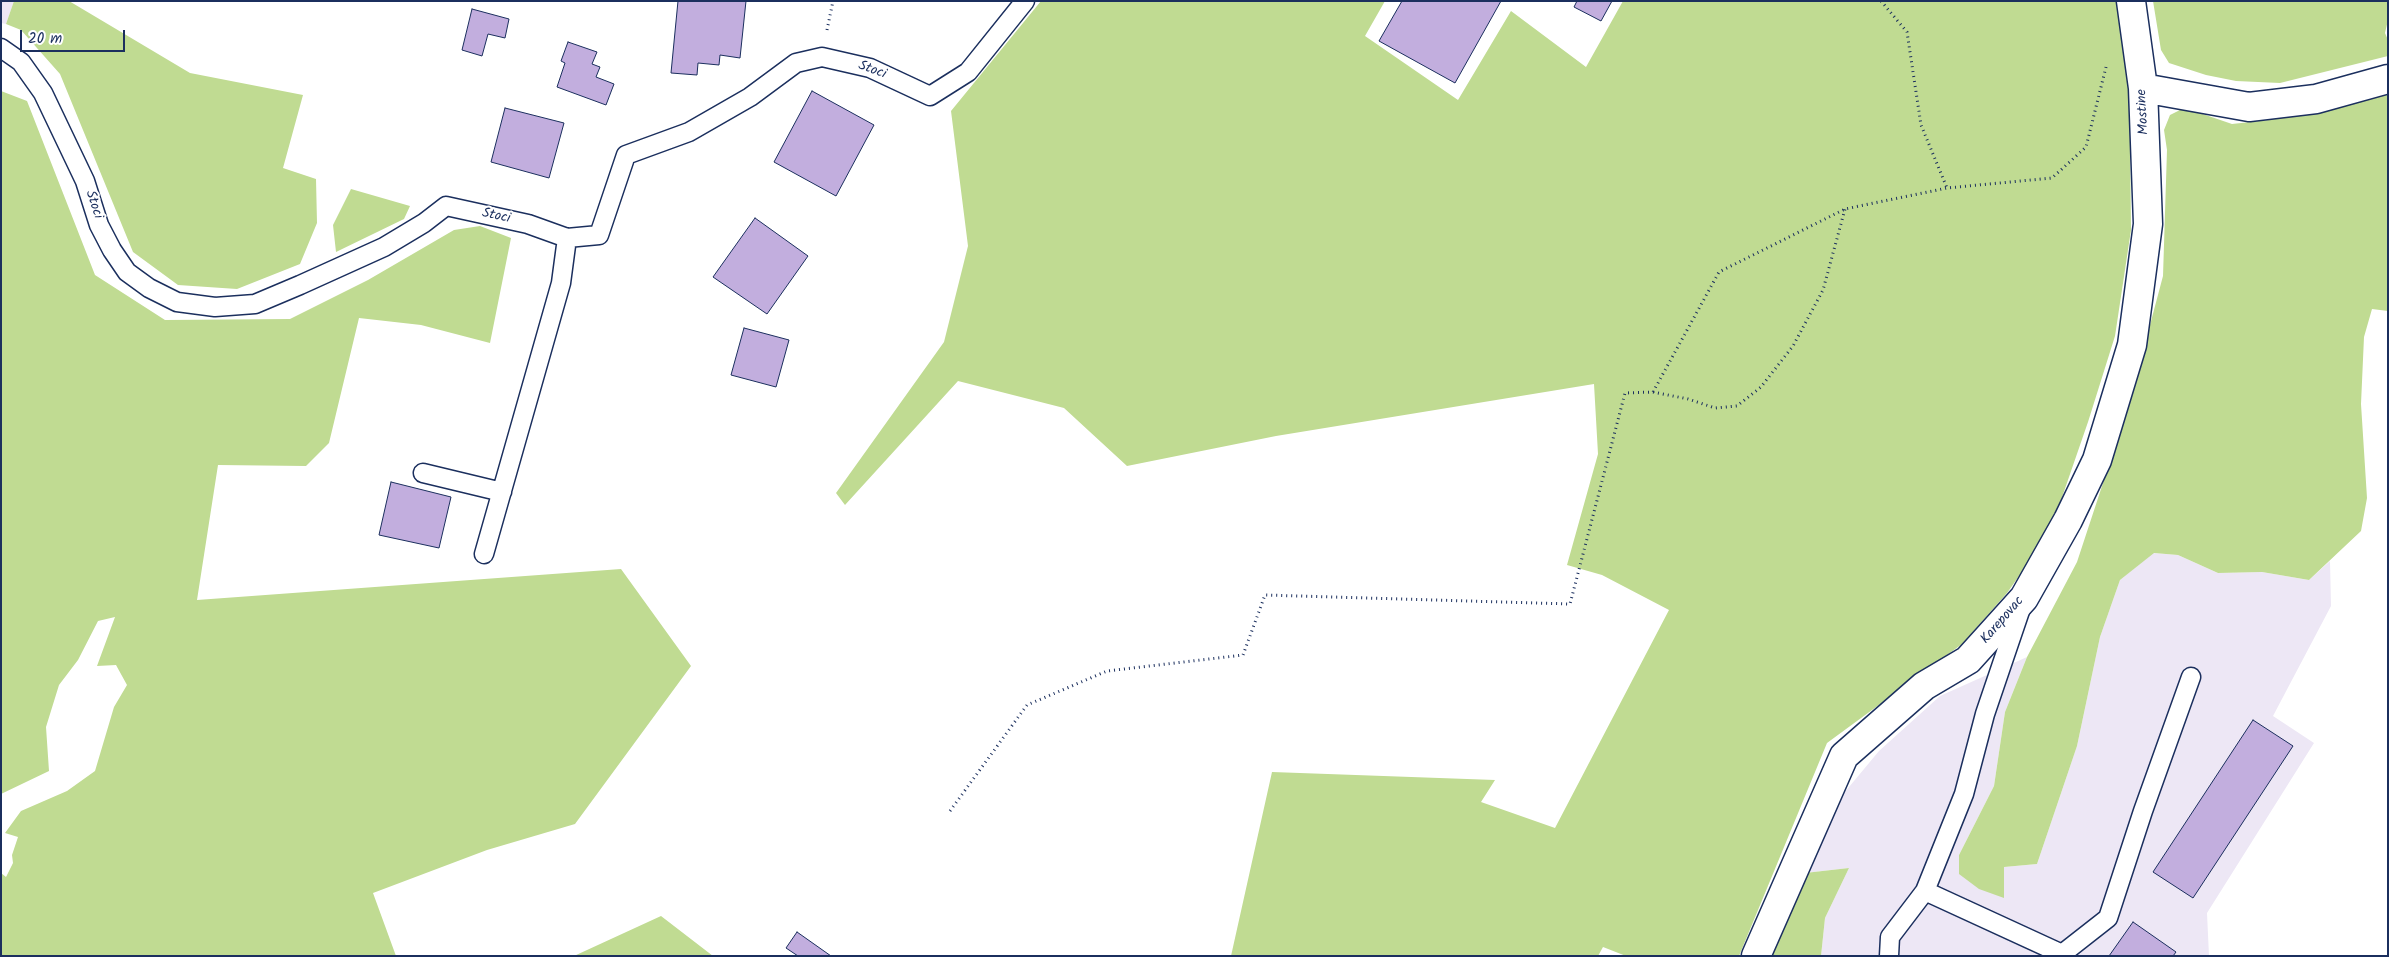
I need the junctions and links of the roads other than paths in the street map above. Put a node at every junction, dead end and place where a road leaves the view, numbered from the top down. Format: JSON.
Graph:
{"nodes":[{"id":1,"x":1025,"y":1,"type":"edge"},
{"id":2,"x":2131,"y":1,"type":"edge"},
{"id":3,"x":1,"y":48,"type":"edge"},
{"id":4,"x":2388,"y":79,"type":"edge"},
{"id":5,"x":2144,"y":88,"type":"junction"},
{"id":6,"x":2148,"y":224,"type":"joint"},
{"id":7,"x":567,"y":238,"type":"junction"},
{"id":8,"x":423,"y":473,"type":"dead end"},
{"id":9,"x":502,"y":492,"type":"junction"},
{"id":10,"x":484,"y":554,"type":"dead end"},
{"id":11,"x":2024,"y":598,"type":"junction"},
{"id":12,"x":2191,"y":677,"type":"dead end"},
{"id":13,"x":1924,"y":891,"type":"junction"},
{"id":14,"x":2062,"y":955,"type":"edge"},
{"id":15,"x":1756,"y":956,"type":"edge"},
{"id":16,"x":1889,"y":956,"type":"edge"}],
"edges":[{"from":1,"to":7,"type":"lane","name":"Stoci"},
{"from":2,"to":5,"type":"street","name":"Mostine"},
{"from":3,"to":7,"type":"lane","name":"Stoci"},
{"from":4,"to":5,"type":"street"},
{"from":5,"to":6,"type":"street","name":"Mostine"},
{"from":6,"to":11,"type":"street","name":"Karepovac"},
{"from":7,"to":9,"type":"lane"},
{"from":8,"to":9,"type":"lane"},
{"from":9,"to":10,"type":"lane"},
{"from":11,"to":13,"type":"lane"},
{"from":11,"to":15,"type":"street","name":"Karepovac"},
{"from":12,"to":14,"type":"lane"},
{"from":13,"to":14,"type":"lane"},
{"from":13,"to":16,"type":"lane"}]}
